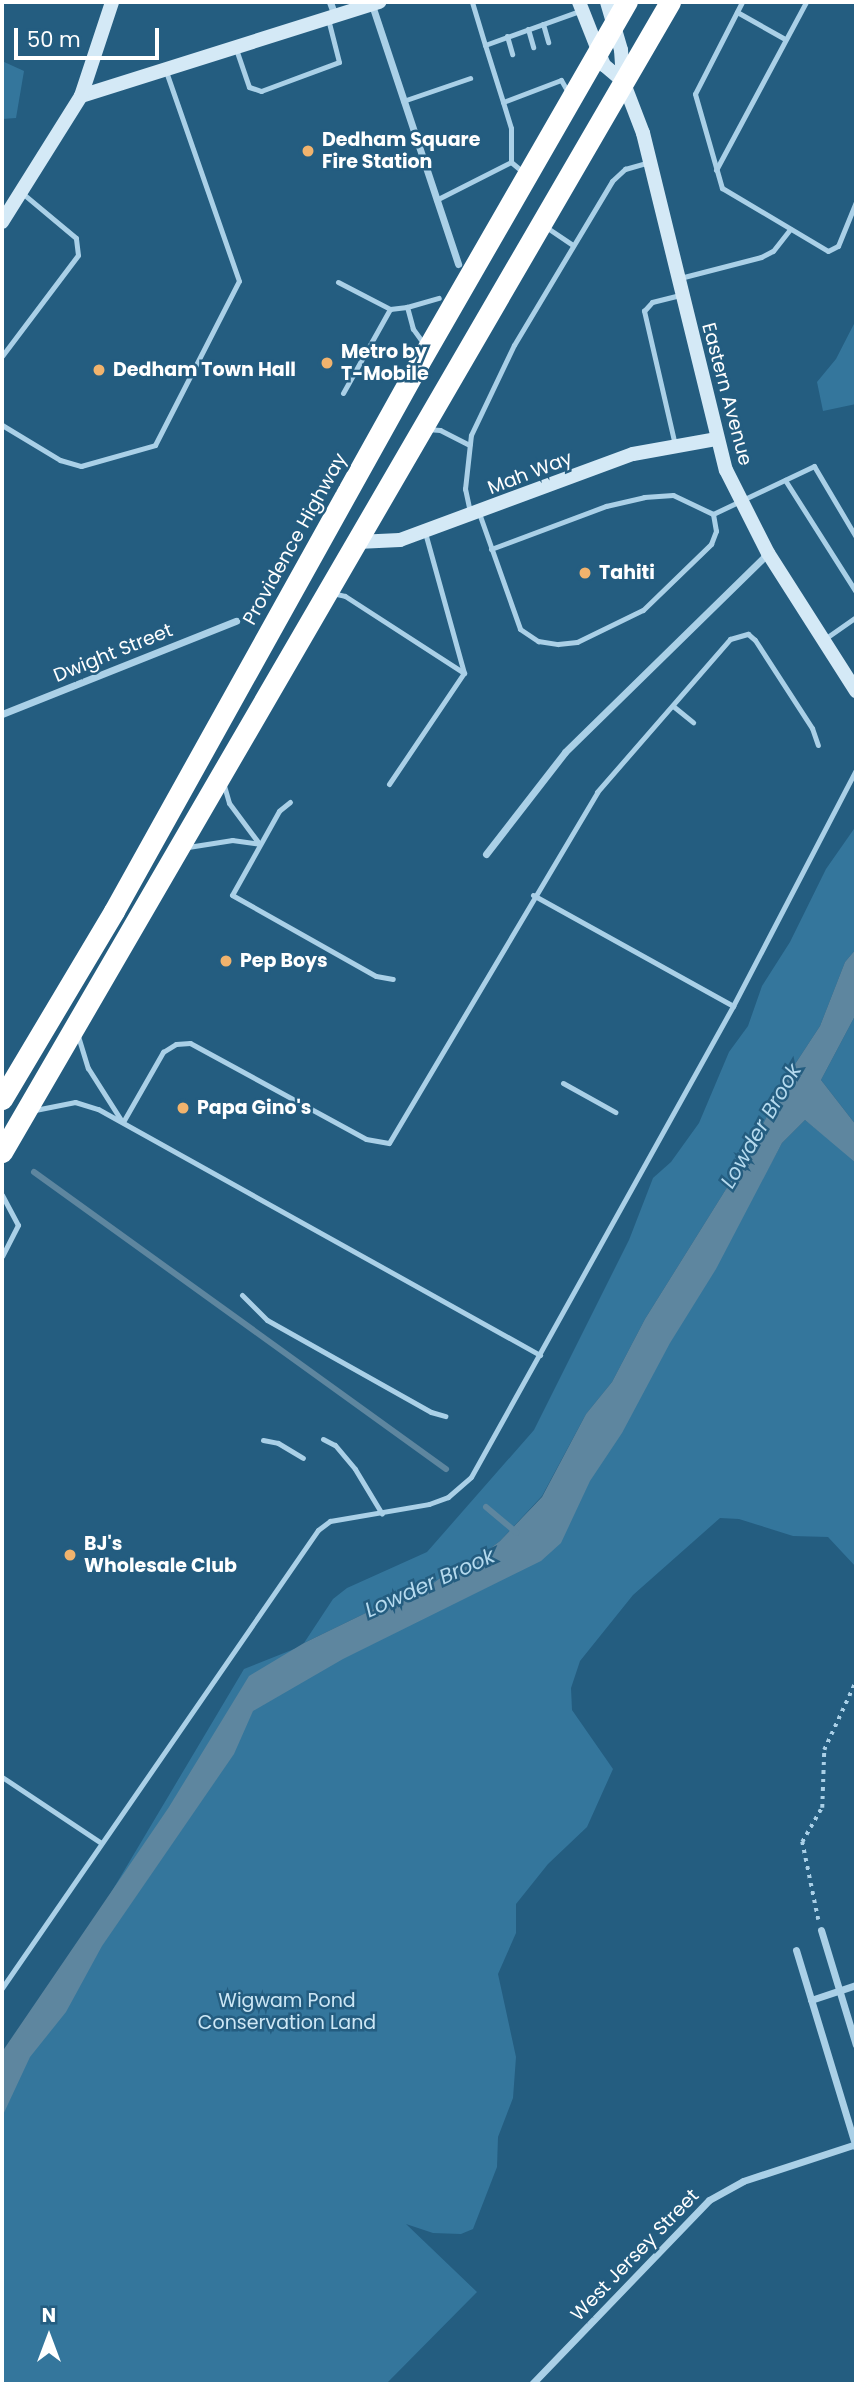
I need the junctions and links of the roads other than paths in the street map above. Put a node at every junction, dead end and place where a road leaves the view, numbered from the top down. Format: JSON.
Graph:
{"nodes":[{"id":1,"x":112,"y":2,"type":"edge"},
{"id":2,"x":330,"y":2,"type":"edge"},
{"id":3,"x":471,"y":2,"type":"edge"},
{"id":4,"x":607,"y":2,"type":"edge"},
{"id":5,"x":627,"y":2,"type":"edge"},
{"id":6,"x":670,"y":2,"type":"edge"},
{"id":7,"x":743,"y":2,"type":"edge"},
{"id":8,"x":806,"y":2,"type":"edge"},
{"id":9,"x":376,"y":3,"type":"edge"},
{"id":10,"x":580,"y":6,"type":"edge"},
{"id":11,"x":737,"y":12,"type":"junction"},
{"id":12,"x":332,"y":18,"type":"junction"},
{"id":13,"x":543,"y":24,"type":"junction"},
{"id":14,"x":614,"y":24,"type":"junction"},
{"id":15,"x":528,"y":29,"type":"junction"},
{"id":16,"x":507,"y":36,"type":"junction"},
{"id":17,"x":785,"y":39,"type":"junction"},
{"id":18,"x":548,"y":42,"type":"dead end"},
{"id":19,"x":485,"y":45,"type":"junction"},
{"id":20,"x":533,"y":47,"type":"dead end"},
{"id":21,"x":236,"y":48,"type":"junction"},
{"id":22,"x":598,"y":52,"type":"junction"},
{"id":23,"x":512,"y":54,"type":"dead end"},
{"id":24,"x":166,"y":71,"type":"junction"},
{"id":25,"x":558,"y":73,"type":"dead end"},
{"id":26,"x":543,"y":78,"type":"dead end"},
{"id":27,"x":470,"y":79,"type":"dead end"},
{"id":28,"x":623,"y":81,"type":"junction"},
{"id":29,"x":522,"y":84,"type":"dead end"},
{"id":30,"x":545,"y":86,"type":"junction"},
{"id":31,"x":566,"y":89,"type":"junction"},
{"id":32,"x":525,"y":93,"type":"junction"},
{"id":33,"x":81,"y":96,"type":"junction"},
{"id":34,"x":403,"y":101,"type":"junction"},
{"id":35,"x":503,"y":102,"type":"junction"},
{"id":36,"x":650,"y":162,"type":"junction"},
{"id":37,"x":519,"y":169,"type":"junction"},
{"id":38,"x":716,"y":170,"type":"junction"},
{"id":39,"x":21,"y":192,"type":"junction"},
{"id":40,"x":436,"y":200,"type":"junction"},
{"id":41,"x":856,"y":202,"type":"edge"},
{"id":42,"x":2,"y":222,"type":"edge"},
{"id":43,"x":540,"y":223,"type":"junction"},
{"id":44,"x":790,"y":229,"type":"junction"},
{"id":45,"x":573,"y":245,"type":"junction"},
{"id":46,"x":458,"y":264,"type":"dead end"},
{"id":47,"x":677,"y":278,"type":"junction"},
{"id":48,"x":338,"y":282,"type":"dead end"},
{"id":49,"x":681,"y":295,"type":"junction"},
{"id":50,"x":439,"y":298,"type":"dead end"},
{"id":51,"x":407,"y":307,"type":"junction"},
{"id":52,"x":390,"y":309,"type":"junction"},
{"id":53,"x":427,"y":348,"type":"junction"},
{"id":54,"x":2,"y":356,"type":"edge"},
{"id":55,"x":343,"y":393,"type":"dead end"},
{"id":56,"x":2,"y":425,"type":"edge"},
{"id":57,"x":423,"y":429,"type":"junction"},
{"id":58,"x":716,"y":439,"type":"junction"},
{"id":59,"x":469,"y":446,"type":"junction"},
{"id":60,"x":675,"y":446,"type":"junction"},
{"id":61,"x":785,"y":480,"type":"junction"},
{"id":62,"x":741,"y":503,"type":"junction"},
{"id":63,"x":713,"y":513,"type":"junction"},
{"id":64,"x":475,"y":514,"type":"junction"},
{"id":65,"x":425,"y":532,"type":"junction"},
{"id":66,"x":856,"y":537,"type":"edge"},
{"id":67,"x":357,"y":542,"type":"junction"},
{"id":68,"x":491,"y":549,"type":"junction"},
{"id":69,"x":768,"y":553,"type":"junction"},
{"id":70,"x":329,"y":592,"type":"junction"},
{"id":71,"x":856,"y":592,"type":"edge"},
{"id":72,"x":856,"y":617,"type":"edge"},
{"id":73,"x":236,"y":621,"type":"dead end"},
{"id":74,"x":823,"y":640,"type":"junction"},
{"id":75,"x":464,"y":673,"type":"junction"},
{"id":76,"x":856,"y":691,"type":"edge"},
{"id":77,"x":673,"y":706,"type":"junction"},
{"id":78,"x":2,"y":714,"type":"edge"},
{"id":79,"x":693,"y":722,"type":"dead end"},
{"id":80,"x":818,"y":745,"type":"dead end"},
{"id":81,"x":856,"y":770,"type":"edge"},
{"id":82,"x":222,"y":776,"type":"junction"},
{"id":83,"x":389,"y":784,"type":"dead end"},
{"id":84,"x":290,"y":802,"type":"dead end"},
{"id":85,"x":260,"y":844,"type":"junction"},
{"id":86,"x":486,"y":854,"type":"dead end"},
{"id":87,"x":177,"y":855,"type":"junction"},
{"id":88,"x":533,"y":895,"type":"junction"},
{"id":89,"x":393,"y":979,"type":"dead end"},
{"id":90,"x":733,"y":1006,"type":"junction"},
{"id":91,"x":76,"y":1028,"type":"junction"},
{"id":92,"x":563,"y":1083,"type":"dead end"},
{"id":93,"x":2,"y":1099,"type":"edge"},
{"id":94,"x":26,"y":1112,"type":"junction"},
{"id":95,"x":615,"y":1112,"type":"dead end"},
{"id":96,"x":122,"y":1122,"type":"junction"},
{"id":97,"x":2,"y":1152,"type":"edge"},
{"id":98,"x":2,"y":1195,"type":"edge"},
{"id":99,"x":2,"y":1256,"type":"edge"},
{"id":100,"x":242,"y":1295,"type":"dead end"},
{"id":101,"x":540,"y":1355,"type":"junction"},
{"id":102,"x":445,"y":1416,"type":"dead end"},
{"id":103,"x":323,"y":1439,"type":"dead end"},
{"id":104,"x":262,"y":1440,"type":"dead end"},
{"id":105,"x":303,"y":1458,"type":"dead end"},
{"id":106,"x":382,"y":1514,"type":"junction"},
{"id":107,"x":2,"y":1777,"type":"edge"},
{"id":108,"x":100,"y":1842,"type":"junction"},
{"id":109,"x":821,"y":1930,"type":"road end"},
{"id":110,"x":796,"y":1950,"type":"dead end"},
{"id":111,"x":856,"y":1985,"type":"edge"},
{"id":112,"x":2,"y":1988,"type":"edge"},
{"id":113,"x":839,"y":1991,"type":"junction"},
{"id":114,"x":811,"y":2000,"type":"junction"},
{"id":115,"x":856,"y":2045,"type":"edge"},
{"id":116,"x":856,"y":2145,"type":"edge"},
{"id":117,"x":532,"y":2384,"type":"edge"}],
"edges":[{"from":1,"to":33,"type":"main road"},
{"from":2,"to":12,"type":"street"},
{"from":3,"to":19,"type":"lane"},
{"from":4,"to":14,"type":"main road","name":"Eastern Avenue"},
{"from":5,"to":14,"type":"highway","name":"Providence Highway"},
{"from":6,"to":28,"type":"highway"},
{"from":7,"to":11,"type":"lane"},
{"from":8,"to":17,"type":"lane"},
{"from":9,"to":12,"type":"main road"},
{"from":9,"to":34,"type":"street"},
{"from":10,"to":13,"type":"lane"},
{"from":10,"to":22,"type":"main road","name":"Eastern Avenue"},
{"from":11,"to":17,"type":"lane"},
{"from":11,"to":38,"type":"lane"},
{"from":12,"to":21,"type":"main road"},
{"from":12,"to":21,"type":"lane"},
{"from":13,"to":15,"type":"lane"},
{"from":13,"to":18,"type":"lane"},
{"from":14,"to":22,"type":"highway","name":"Providence Highway"},
{"from":14,"to":28,"type":"main road","name":"Eastern Avenue"},
{"from":15,"to":16,"type":"lane"},
{"from":15,"to":20,"type":"lane"},
{"from":16,"to":19,"type":"lane"},
{"from":16,"to":23,"type":"lane"},
{"from":17,"to":38,"type":"lane"},
{"from":19,"to":35,"type":"lane"},
{"from":21,"to":24,"type":"main road"},
{"from":22,"to":28,"type":"main road","name":"Eastern Avenue"},
{"from":22,"to":31,"type":"highway","name":"Providence Highway"},
{"from":24,"to":33,"type":"main road"},
{"from":24,"to":56,"type":"lane"},
{"from":25,"to":31,"type":"lane"},
{"from":26,"to":30,"type":"lane"},
{"from":27,"to":34,"type":"lane"},
{"from":28,"to":36,"type":"main road","name":"Eastern Avenue"},
{"from":28,"to":43,"type":"highway"},
{"from":29,"to":32,"type":"lane"},
{"from":30,"to":31,"type":"lane"},
{"from":30,"to":32,"type":"lane"},
{"from":31,"to":37,"type":"highway","name":"Providence Highway"},
{"from":32,"to":35,"type":"lane"},
{"from":33,"to":39,"type":"main road"},
{"from":34,"to":40,"type":"street"},
{"from":35,"to":37,"type":"lane"},
{"from":36,"to":45,"type":"lane"},
{"from":36,"to":47,"type":"main road","name":"Eastern Avenue"},
{"from":37,"to":40,"type":"lane"},
{"from":37,"to":53,"type":"highway","name":"Providence Highway"},
{"from":38,"to":44,"type":"lane"},
{"from":39,"to":42,"type":"main road"},
{"from":39,"to":54,"type":"lane"},
{"from":40,"to":46,"type":"street"},
{"from":41,"to":44,"type":"lane"},
{"from":43,"to":45,"type":"lane"},
{"from":43,"to":57,"type":"highway"},
{"from":44,"to":47,"type":"lane"},
{"from":45,"to":59,"type":"lane"},
{"from":47,"to":49,"type":"main road","name":"Eastern Avenue"},
{"from":48,"to":52,"type":"lane"},
{"from":49,"to":58,"type":"main road","name":"Eastern Avenue"},
{"from":49,"to":60,"type":"lane"},
{"from":50,"to":51,"type":"lane"},
{"from":51,"to":52,"type":"lane"},
{"from":51,"to":53,"type":"lane"},
{"from":52,"to":55,"type":"lane"},
{"from":53,"to":93,"type":"highway","name":"Providence Highway"},
{"from":57,"to":59,"type":"lane"},
{"from":57,"to":67,"type":"highway"},
{"from":58,"to":60,"type":"main road","name":"Mah Way"},
{"from":58,"to":62,"type":"main road","name":"Eastern Avenue"},
{"from":59,"to":64,"type":"lane"},
{"from":60,"to":64,"type":"main road","name":"Mah Way"},
{"from":61,"to":62,"type":"lane"},
{"from":61,"to":66,"type":"lane"},
{"from":61,"to":71,"type":"lane"},
{"from":62,"to":63,"type":"lane"},
{"from":62,"to":69,"type":"main road","name":"Eastern Avenue"},
{"from":63,"to":68,"type":"lane"},
{"from":63,"to":68,"type":"lane"},
{"from":64,"to":65,"type":"main road","name":"Mah Way"},
{"from":64,"to":68,"type":"lane"},
{"from":65,"to":67,"type":"main road","name":"Mah Way"},
{"from":65,"to":75,"type":"lane"},
{"from":67,"to":70,"type":"highway"},
{"from":69,"to":74,"type":"main road","name":"Eastern Avenue"},
{"from":69,"to":86,"type":"street"},
{"from":70,"to":75,"type":"lane"},
{"from":70,"to":82,"type":"highway"},
{"from":72,"to":74,"type":"lane"},
{"from":73,"to":78,"type":"street","name":"Dwight Street"},
{"from":74,"to":76,"type":"main road","name":"Eastern Avenue"},
{"from":75,"to":83,"type":"lane"},
{"from":77,"to":79,"type":"lane"},
{"from":77,"to":80,"type":"lane"},
{"from":77,"to":88,"type":"lane"},
{"from":81,"to":90,"type":"lane"},
{"from":82,"to":85,"type":"lane"},
{"from":82,"to":87,"type":"highway"},
{"from":84,"to":85,"type":"lane"},
{"from":85,"to":87,"type":"lane"},
{"from":85,"to":89,"type":"lane"},
{"from":87,"to":91,"type":"highway"},
{"from":88,"to":90,"type":"lane"},
{"from":88,"to":96,"type":"lane"},
{"from":90,"to":101,"type":"lane"},
{"from":91,"to":94,"type":"highway"},
{"from":91,"to":96,"type":"lane"},
{"from":92,"to":95,"type":"lane"},
{"from":94,"to":96,"type":"lane"},
{"from":94,"to":97,"type":"highway"},
{"from":96,"to":101,"type":"lane"},
{"from":98,"to":99,"type":"lane"},
{"from":100,"to":102,"type":"lane"},
{"from":101,"to":106,"type":"lane"},
{"from":103,"to":106,"type":"lane"},
{"from":104,"to":105,"type":"lane"},
{"from":106,"to":108,"type":"lane"},
{"from":107,"to":108,"type":"lane"},
{"from":108,"to":112,"type":"lane"},
{"from":109,"to":113,"type":"street"},
{"from":110,"to":114,"type":"street"},
{"from":111,"to":113,"type":"street"},
{"from":113,"to":114,"type":"street"},
{"from":113,"to":115,"type":"street"},
{"from":114,"to":116,"type":"street"},
{"from":116,"to":117,"type":"street","name":"West Jersey Street"}]}
